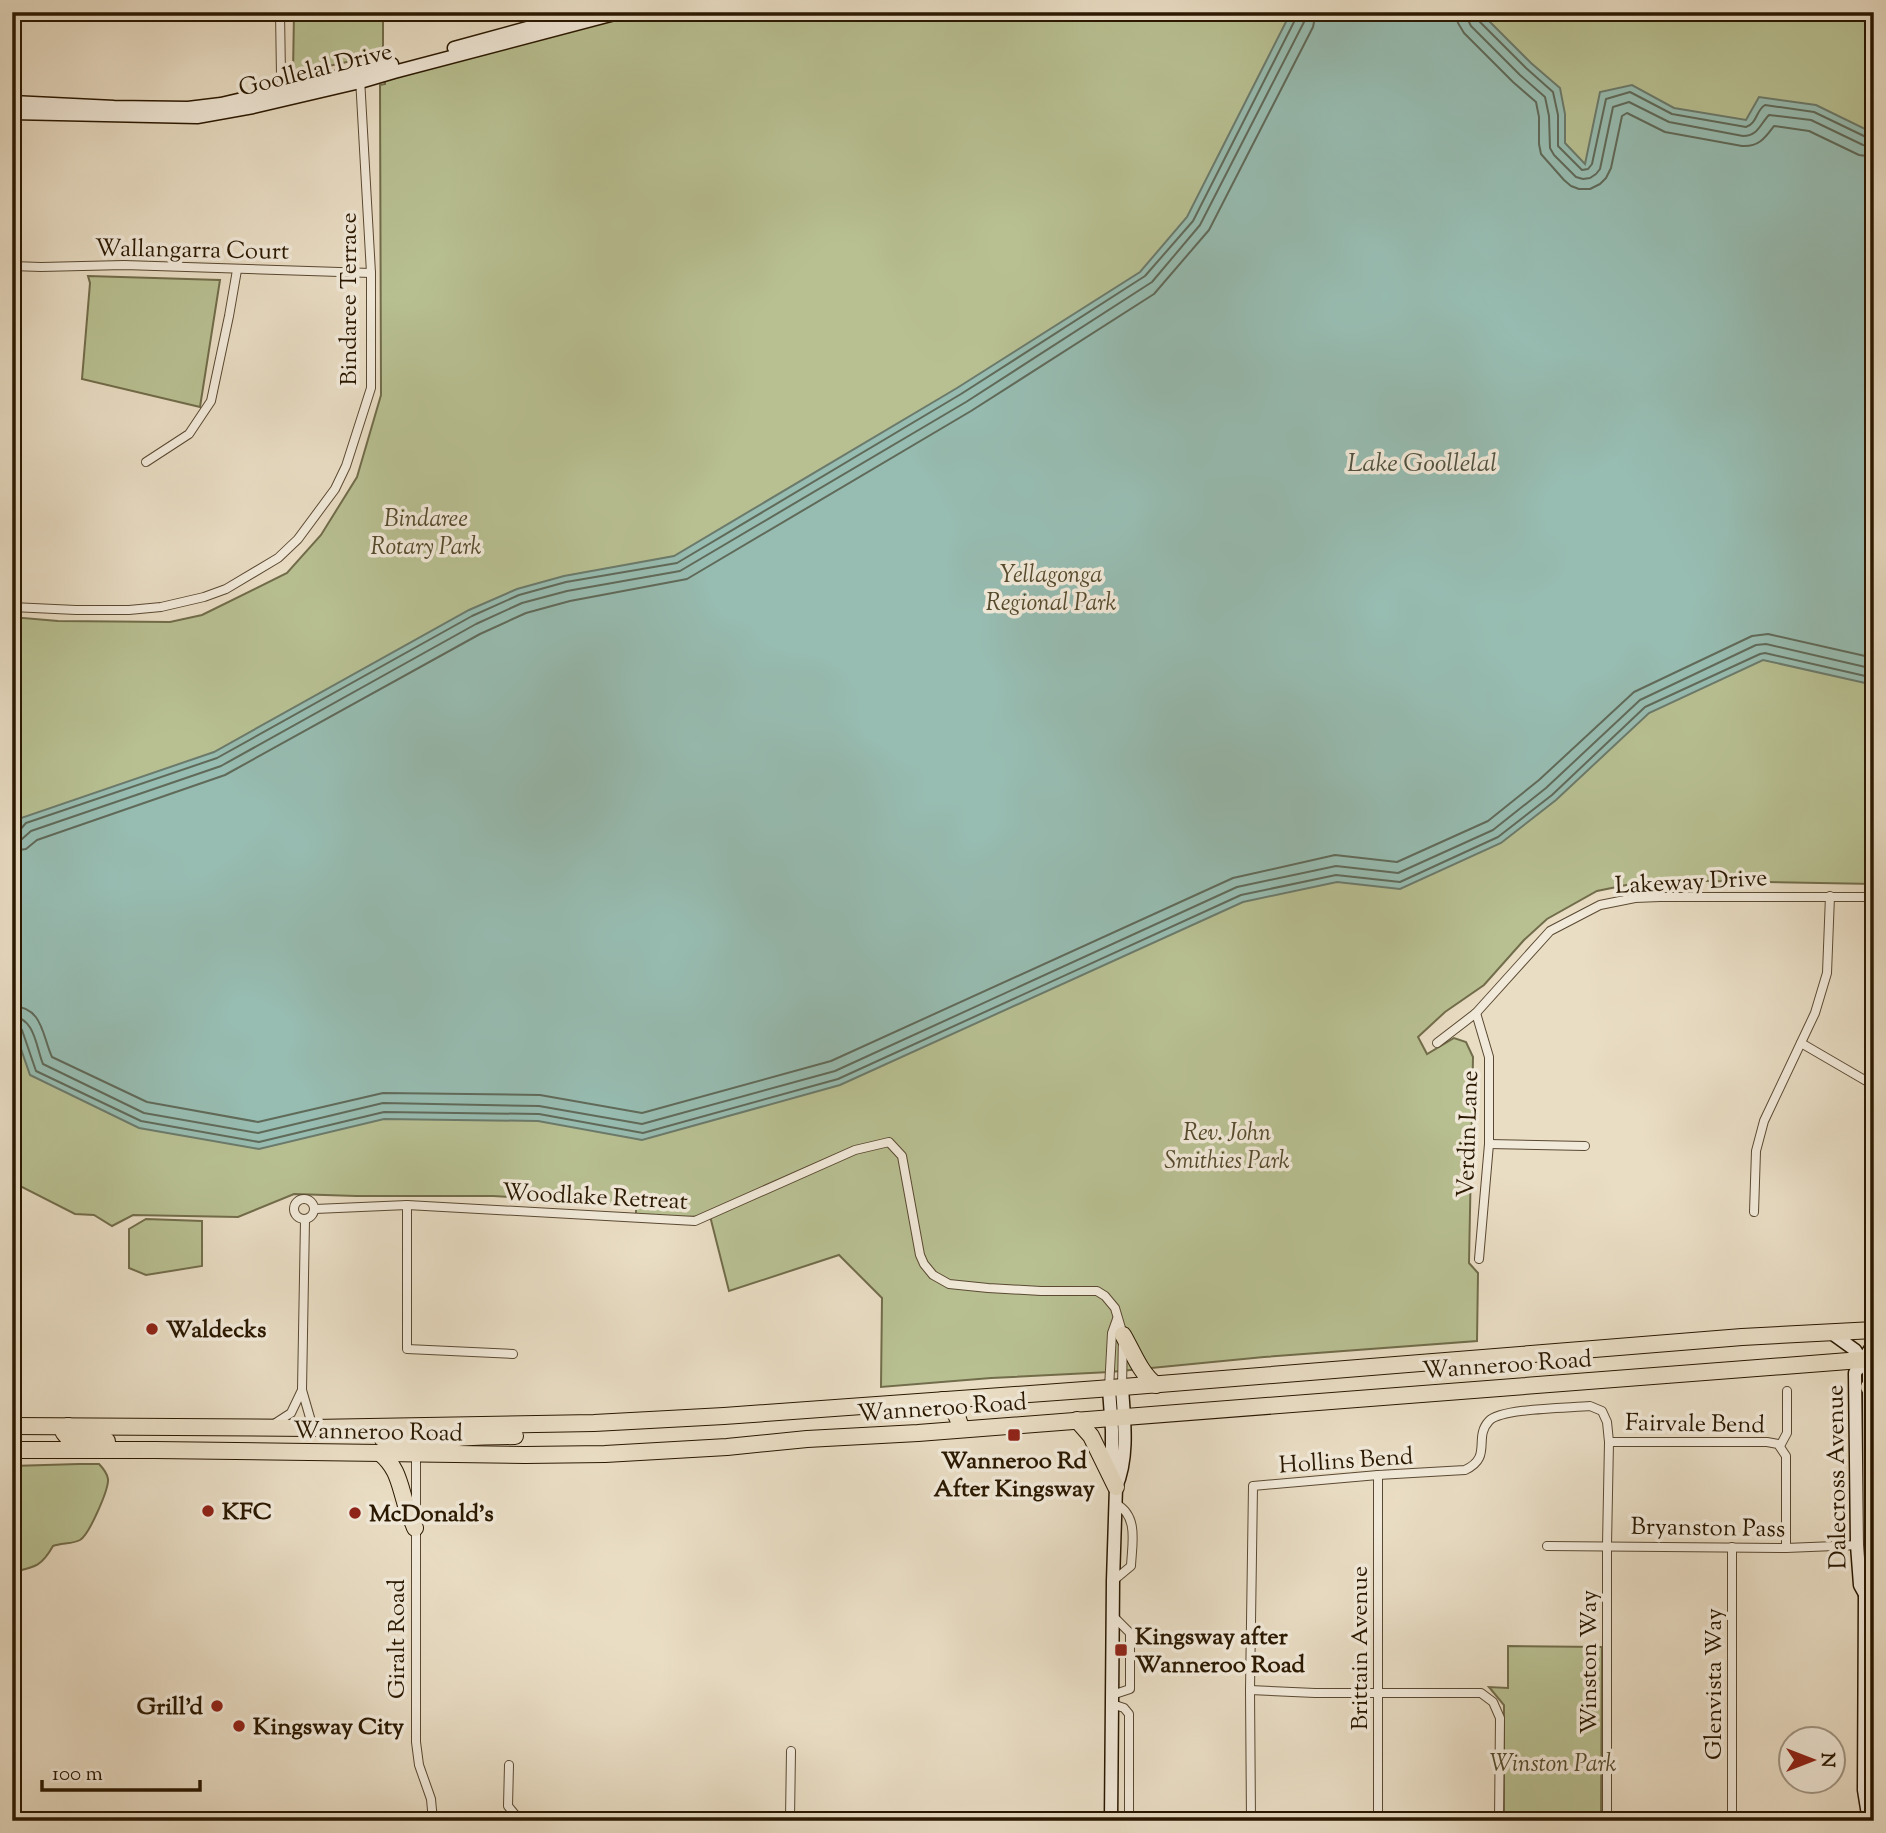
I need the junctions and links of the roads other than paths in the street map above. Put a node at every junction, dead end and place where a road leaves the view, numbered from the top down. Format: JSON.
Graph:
{"nodes":[{"id":1,"x":280,"y":12,"type":"edge"},
{"id":2,"x":622,"y":12,"type":"edge"},
{"id":3,"x":580,"y":16,"type":"edge"},
{"id":4,"x":360,"y":77,"type":"junction"},
{"id":5,"x":284,"y":95,"type":"junction"},
{"id":6,"x":12,"y":102,"type":"edge"},
{"id":7,"x":12,"y":113,"type":"edge"},
{"id":8,"x":12,"y":266,"type":"edge"},
{"id":9,"x":237,"y":270,"type":"junction"},
{"id":10,"x":371,"y":273,"type":"junction"},
{"id":11,"x":17,"y":405,"type":"dead end"},
{"id":12,"x":12,"y":440,"type":"edge"},
{"id":13,"x":146,"y":462,"type":"dead end"},
{"id":14,"x":12,"y":607,"type":"edge"},
{"id":15,"x":1830,"y":896,"type":"junction"},
{"id":16,"x":1874,"y":897,"type":"edge"},
{"id":17,"x":1476,"y":1013,"type":"junction"},
{"id":18,"x":1801,"y":1043,"type":"junction"},
{"id":19,"x":1437,"y":1044,"type":"dead end"},
{"id":20,"x":1874,"y":1087,"type":"edge"},
{"id":21,"x":1489,"y":1144,"type":"junction"},
{"id":22,"x":1585,"y":1146,"type":"dead end"},
{"id":23,"x":407,"y":1205,"type":"junction"},
{"id":24,"x":315,"y":1209,"type":"junction"},
{"id":25,"x":1754,"y":1212,"type":"dead end"},
{"id":26,"x":305,"y":1220,"type":"junction"},
{"id":27,"x":1479,"y":1259,"type":"dead end"},
{"id":28,"x":1117,"y":1319,"type":"junction"},
{"id":29,"x":1874,"y":1330,"type":"edge"},
{"id":30,"x":1829,"y":1332,"type":"junction"},
{"id":31,"x":1123,"y":1335,"type":"junction"},
{"id":32,"x":1874,"y":1343,"type":"edge"},
{"id":33,"x":513,"y":1354,"type":"dead end"},
{"id":34,"x":1868,"y":1359,"type":"edge"},
{"id":35,"x":1156,"y":1385,"type":"junction"},
{"id":36,"x":1871,"y":1385,"type":"edge"},
{"id":37,"x":1115,"y":1388,"type":"junction"},
{"id":38,"x":302,"y":1390,"type":"junction"},
{"id":39,"x":1787,"y":1391,"type":"dead end"},
{"id":40,"x":943,"y":1399,"type":"junction"},
{"id":41,"x":1117,"y":1417,"type":"junction"},
{"id":42,"x":1077,"y":1420,"type":"junction"},
{"id":43,"x":594,"y":1423,"type":"junction"},
{"id":44,"x":12,"y":1426,"type":"edge"},
{"id":45,"x":68,"y":1426,"type":"junction"},
{"id":46,"x":260,"y":1427,"type":"junction"},
{"id":47,"x":313,"y":1428,"type":"junction"},
{"id":48,"x":961,"y":1429,"type":"junction"},
{"id":49,"x":1609,"y":1442,"type":"junction"},
{"id":50,"x":1780,"y":1446,"type":"junction"},
{"id":51,"x":12,"y":1450,"type":"edge"},
{"id":52,"x":126,"y":1450,"type":"junction"},
{"id":53,"x":380,"y":1453,"type":"junction"},
{"id":54,"x":416,"y":1454,"type":"junction"},
{"id":55,"x":1871,"y":1462,"type":"edge"},
{"id":56,"x":1856,"y":1463,"type":"junction"},
{"id":57,"x":1378,"y":1475,"type":"junction"},
{"id":58,"x":1116,"y":1487,"type":"junction"},
{"id":59,"x":415,"y":1528,"type":"junction"},
{"id":60,"x":1863,"y":1544,"type":"junction"},
{"id":61,"x":1606,"y":1545,"type":"junction"},
{"id":62,"x":1547,"y":1546,"type":"dead end"},
{"id":63,"x":1732,"y":1547,"type":"junction"},
{"id":64,"x":1786,"y":1548,"type":"junction"},
{"id":65,"x":1250,"y":1690,"type":"junction"},
{"id":66,"x":1378,"y":1692,"type":"junction"},
{"id":67,"x":1112,"y":1700,"type":"junction"},
{"id":68,"x":1869,"y":1707,"type":"edge"},
{"id":69,"x":791,"y":1751,"type":"dead end"},
{"id":70,"x":509,"y":1765,"type":"dead end"},
{"id":71,"x":790,"y":1819,"type":"edge"},
{"id":72,"x":1870,"y":1819,"type":"edge"},
{"id":73,"x":751,"y":1820,"type":"edge"},
{"id":74,"x":881,"y":1820,"type":"edge"},
{"id":75,"x":1111,"y":1820,"type":"edge"},
{"id":76,"x":433,"y":1821,"type":"edge"},
{"id":77,"x":525,"y":1821,"type":"edge"},
{"id":78,"x":670,"y":1821,"type":"edge"},
{"id":79,"x":977,"y":1821,"type":"edge"},
{"id":80,"x":1017,"y":1821,"type":"edge"},
{"id":81,"x":1129,"y":1821,"type":"edge"},
{"id":82,"x":1251,"y":1821,"type":"edge"},
{"id":83,"x":1378,"y":1821,"type":"edge"},
{"id":84,"x":1499,"y":1821,"type":"edge"},
{"id":85,"x":1607,"y":1821,"type":"edge"},
{"id":86,"x":1732,"y":1821,"type":"edge"}],
"edges":[{"from":1,"to":5,"type":"street"},
{"from":2,"to":3,"type":"street","name":"Goollelal Drive"},
{"from":3,"to":4,"type":"street","name":"Goollelal Drive"},
{"from":4,"to":5,"type":"street","name":"Goollelal Drive"},
{"from":4,"to":10,"type":"street","name":"Bindaree Terrace"},
{"from":5,"to":6,"type":"street","name":"Goollelal Drive"},
{"from":5,"to":7,"type":"street","name":"Goollelal Drive"},
{"from":8,"to":9,"type":"street","name":"Wallangarra Court"},
{"from":9,"to":10,"type":"street","name":"Wallangarra Court"},
{"from":9,"to":13,"type":"street"},
{"from":10,"to":14,"type":"street","name":"Bindaree Terrace"},
{"from":11,"to":12,"type":"street"},
{"from":15,"to":16,"type":"street","name":"Lakeway Drive"},
{"from":15,"to":17,"type":"street","name":"Lakeway Drive"},
{"from":15,"to":18,"type":"street"},
{"from":17,"to":19,"type":"street","name":"Lakeway Drive"},
{"from":17,"to":21,"type":"street","name":"Verdin Lane"},
{"from":18,"to":20,"type":"street"},
{"from":18,"to":25,"type":"street"},
{"from":21,"to":22,"type":"street"},
{"from":21,"to":27,"type":"street","name":"Verdin Lane"},
{"from":23,"to":24,"type":"street","name":"Woodlake Retreat"},
{"from":23,"to":28,"type":"street","name":"Woodlake Retreat"},
{"from":23,"to":33,"type":"street"},
{"from":24,"to":26,"type":"street"},
{"from":24,"to":26,"type":"street"},
{"from":26,"to":38,"type":"street"},
{"from":28,"to":31,"type":"street","name":"Woodlake Retreat"},
{"from":28,"to":37,"type":"street"},
{"from":29,"to":30,"type":"highway","name":"Wanneroo Road"},
{"from":30,"to":34,"type":"street","name":"Dalecross Avenue"},
{"from":30,"to":35,"type":"highway","name":"Wanneroo Road"},
{"from":31,"to":35,"type":"highway"},
{"from":31,"to":37,"type":"street","name":"Woodlake Retreat"},
{"from":32,"to":34,"type":"street","name":"Dalecross Avenue"},
{"from":34,"to":36,"type":"street","name":"Dalecross Avenue"},
{"from":34,"to":41,"type":"highway","name":"Wanneroo Road"},
{"from":34,"to":56,"type":"street","name":"Dalecross Avenue"},
{"from":35,"to":37,"type":"highway","name":"Wanneroo Road"},
{"from":36,"to":55,"type":"street","name":"Dalecross Avenue"},
{"from":37,"to":40,"type":"highway","name":"Wanneroo Road"},
{"from":37,"to":41,"type":"street"},
{"from":38,"to":46,"type":"street"},
{"from":38,"to":47,"type":"street"},
{"from":39,"to":50,"type":"street","name":"Fairvale Bend"},
{"from":40,"to":43,"type":"highway","name":"Wanneroo Road"},
{"from":40,"to":48,"type":"highway"},
{"from":41,"to":42,"type":"highway","name":"Wanneroo Road"},
{"from":41,"to":58,"type":"street"},
{"from":42,"to":48,"type":"highway","name":"Wanneroo Road"},
{"from":42,"to":58,"type":"highway"},
{"from":43,"to":47,"type":"highway","name":"Wanneroo Road"},
{"from":43,"to":54,"type":"highway"},
{"from":44,"to":45,"type":"highway","name":"Wanneroo Road"},
{"from":45,"to":46,"type":"highway","name":"Wanneroo Road"},
{"from":45,"to":52,"type":"highway"},
{"from":46,"to":47,"type":"highway","name":"Wanneroo Road"},
{"from":46,"to":54,"type":"highway"},
{"from":48,"to":54,"type":"highway","name":"Wanneroo Road"},
{"from":49,"to":50,"type":"street","name":"Fairvale Bend"},
{"from":49,"to":57,"type":"street","name":"Hollins Bend"},
{"from":49,"to":61,"type":"street","name":"Hollins Bend"},
{"from":50,"to":64,"type":"street","name":"Fairvale Bend"},
{"from":51,"to":52,"type":"highway","name":"Wanneroo Road"},
{"from":52,"to":53,"type":"highway","name":"Wanneroo Road"},
{"from":53,"to":54,"type":"highway","name":"Wanneroo Road"},
{"from":53,"to":59,"type":"highway"},
{"from":54,"to":59,"type":"street","name":"Giralt Road"},
{"from":55,"to":56,"type":"street"},
{"from":55,"to":60,"type":"street","name":"Dalecross Avenue"},
{"from":56,"to":60,"type":"street","name":"Dalecross Avenue"},
{"from":57,"to":65,"type":"street","name":"Hollins Bend"},
{"from":57,"to":66,"type":"street","name":"Brittain Avenue"},
{"from":58,"to":67,"type":"street"},
{"from":59,"to":76,"type":"street","name":"Giralt Road"},
{"from":60,"to":64,"type":"street","name":"Bryanston Pass"},
{"from":60,"to":68,"type":"street","name":"Dalecross Avenue"},
{"from":61,"to":62,"type":"street","name":"Bryanston Pass"},
{"from":61,"to":63,"type":"street","name":"Bryanston Pass"},
{"from":61,"to":85,"type":"street","name":"Winston Way"},
{"from":63,"to":64,"type":"street","name":"Bryanston Pass"},
{"from":63,"to":86,"type":"street","name":"Glenvista Way"},
{"from":65,"to":66,"type":"street"},
{"from":65,"to":82,"type":"street","name":"Hollins Bend"},
{"from":66,"to":83,"type":"street","name":"Brittain Avenue"},
{"from":66,"to":84,"type":"street"},
{"from":67,"to":75,"type":"street"},
{"from":67,"to":81,"type":"street"},
{"from":68,"to":72,"type":"street","name":"Dalecross Avenue"},
{"from":69,"to":71,"type":"street"},
{"from":70,"to":77,"type":"street"},
{"from":71,"to":73,"type":"street"},
{"from":71,"to":74,"type":"street"},
{"from":73,"to":78,"type":"street"},
{"from":74,"to":79,"type":"street"},
{"from":75,"to":80,"type":"street"}]}
